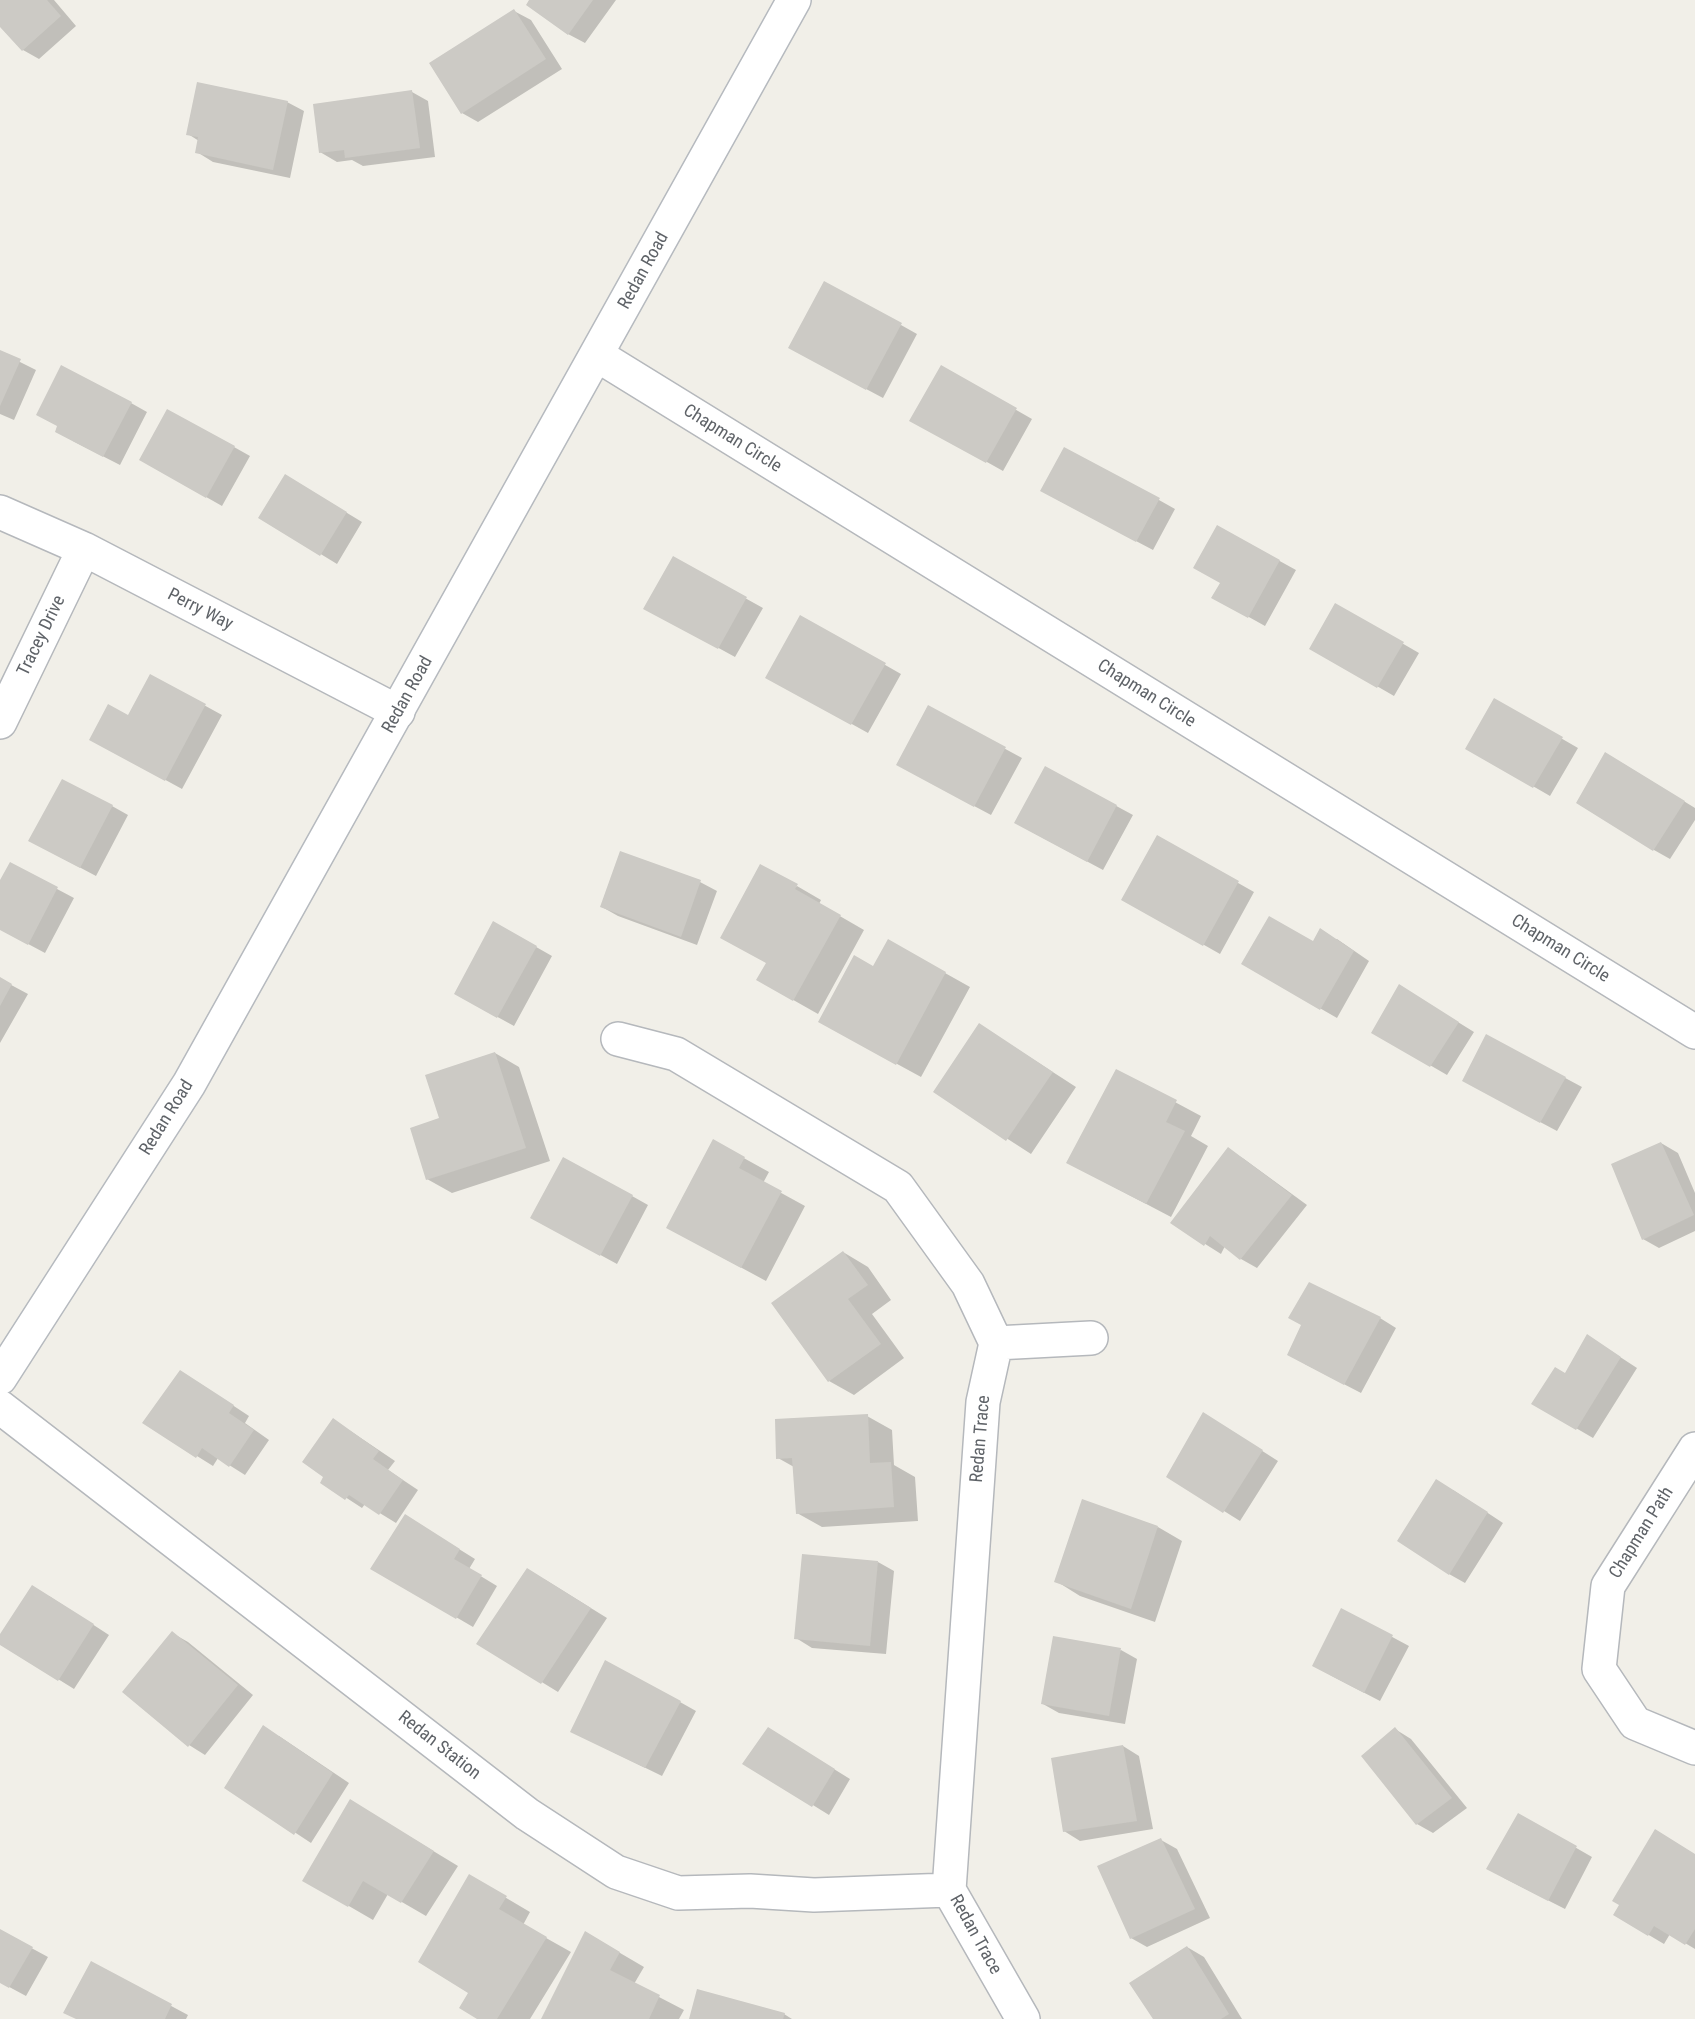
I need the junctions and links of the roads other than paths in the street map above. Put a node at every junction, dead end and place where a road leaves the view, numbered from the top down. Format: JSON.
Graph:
{"nodes":[{"id":1,"x":794,"y":0,"type":"edge"},
{"id":2,"x":597,"y":355,"type":"junction"},
{"id":3,"x":0,"y":512,"type":"edge"},
{"id":4,"x":84,"y":549,"type":"junction"},
{"id":5,"x":398,"y":712,"type":"junction"},
{"id":6,"x":0,"y":722,"type":"edge"},
{"id":7,"x":1695,"y":1032,"type":"edge"},
{"id":8,"x":618,"y":1039,"type":"dead end"},
{"id":9,"x":1091,"y":1338,"type":"dead end"},
{"id":10,"x":996,"y":1343,"type":"junction"},
{"id":11,"x":0,"y":1378,"type":"edge"},
{"id":12,"x":0,"y":1407,"type":"edge"},
{"id":13,"x":1695,"y":1449,"type":"edge"},
{"id":14,"x":1695,"y":1748,"type":"edge"},
{"id":15,"x":949,"y":1890,"type":"junction"},
{"id":16,"x":1023,"y":2019,"type":"edge"}],
"edges":[{"from":1,"to":2,"type":"street","name":"Redan Road"},
{"from":2,"to":5,"type":"street","name":"Redan Road"},
{"from":2,"to":7,"type":"street","name":"Chapman Circle"},
{"from":3,"to":4,"type":"street","name":"Perry Way"},
{"from":4,"to":5,"type":"street","name":"Perry Way"},
{"from":4,"to":6,"type":"street","name":"Tracey Drive"},
{"from":5,"to":11,"type":"street","name":"Redan Road"},
{"from":8,"to":10,"type":"street"},
{"from":9,"to":10,"type":"street"},
{"from":10,"to":15,"type":"street","name":"Redan Trace"},
{"from":12,"to":15,"type":"street","name":"Redan Station"},
{"from":13,"to":14,"type":"street","name":"Chapman Path"},
{"from":15,"to":16,"type":"street","name":"Redan Trace"}]}
